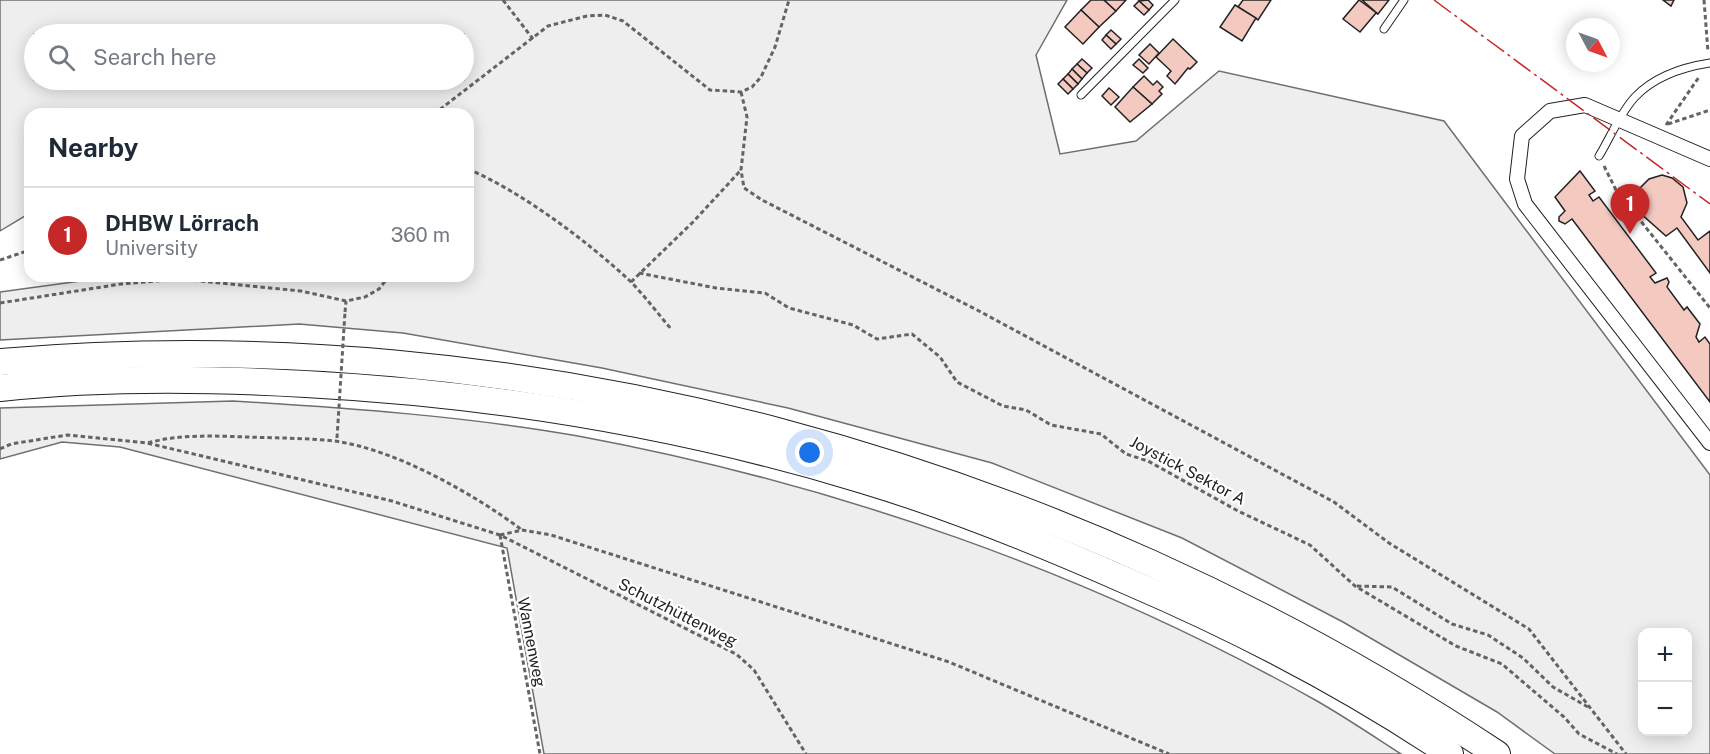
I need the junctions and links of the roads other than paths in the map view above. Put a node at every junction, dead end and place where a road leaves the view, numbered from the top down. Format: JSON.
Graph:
{"nodes":[{"id":1,"x":1175,"y":0,"type":"edge"},
{"id":2,"x":1404,"y":0,"type":"edge"},
{"id":3,"x":1384,"y":29,"type":"dead end"},
{"id":4,"x":1710,"y":63,"type":"edge"},
{"id":5,"x":1081,"y":95,"type":"dead end"},
{"id":6,"x":1621,"y":119,"type":"junction"},
{"id":7,"x":1599,"y":156,"type":"road end"},
{"id":8,"x":1710,"y":159,"type":"edge"},
{"id":9,"x":0,"y":362,"type":"edge"},
{"id":10,"x":0,"y":388,"type":"edge"},
{"id":11,"x":1710,"y":443,"type":"edge"},
{"id":12,"x":1450,"y":754,"type":"edge"},
{"id":13,"x":1497,"y":754,"type":"edge"}],
"edges":[{"from":1,"to":5,"type":"lane"},
{"from":2,"to":3,"type":"lane"},
{"from":4,"to":6,"type":"lane"},
{"from":6,"to":7,"type":"lane"},
{"from":6,"to":8,"type":"street"},
{"from":6,"to":11,"type":"street"},
{"from":9,"to":13,"type":"highway"},
{"from":10,"to":12,"type":"highway"}]}
